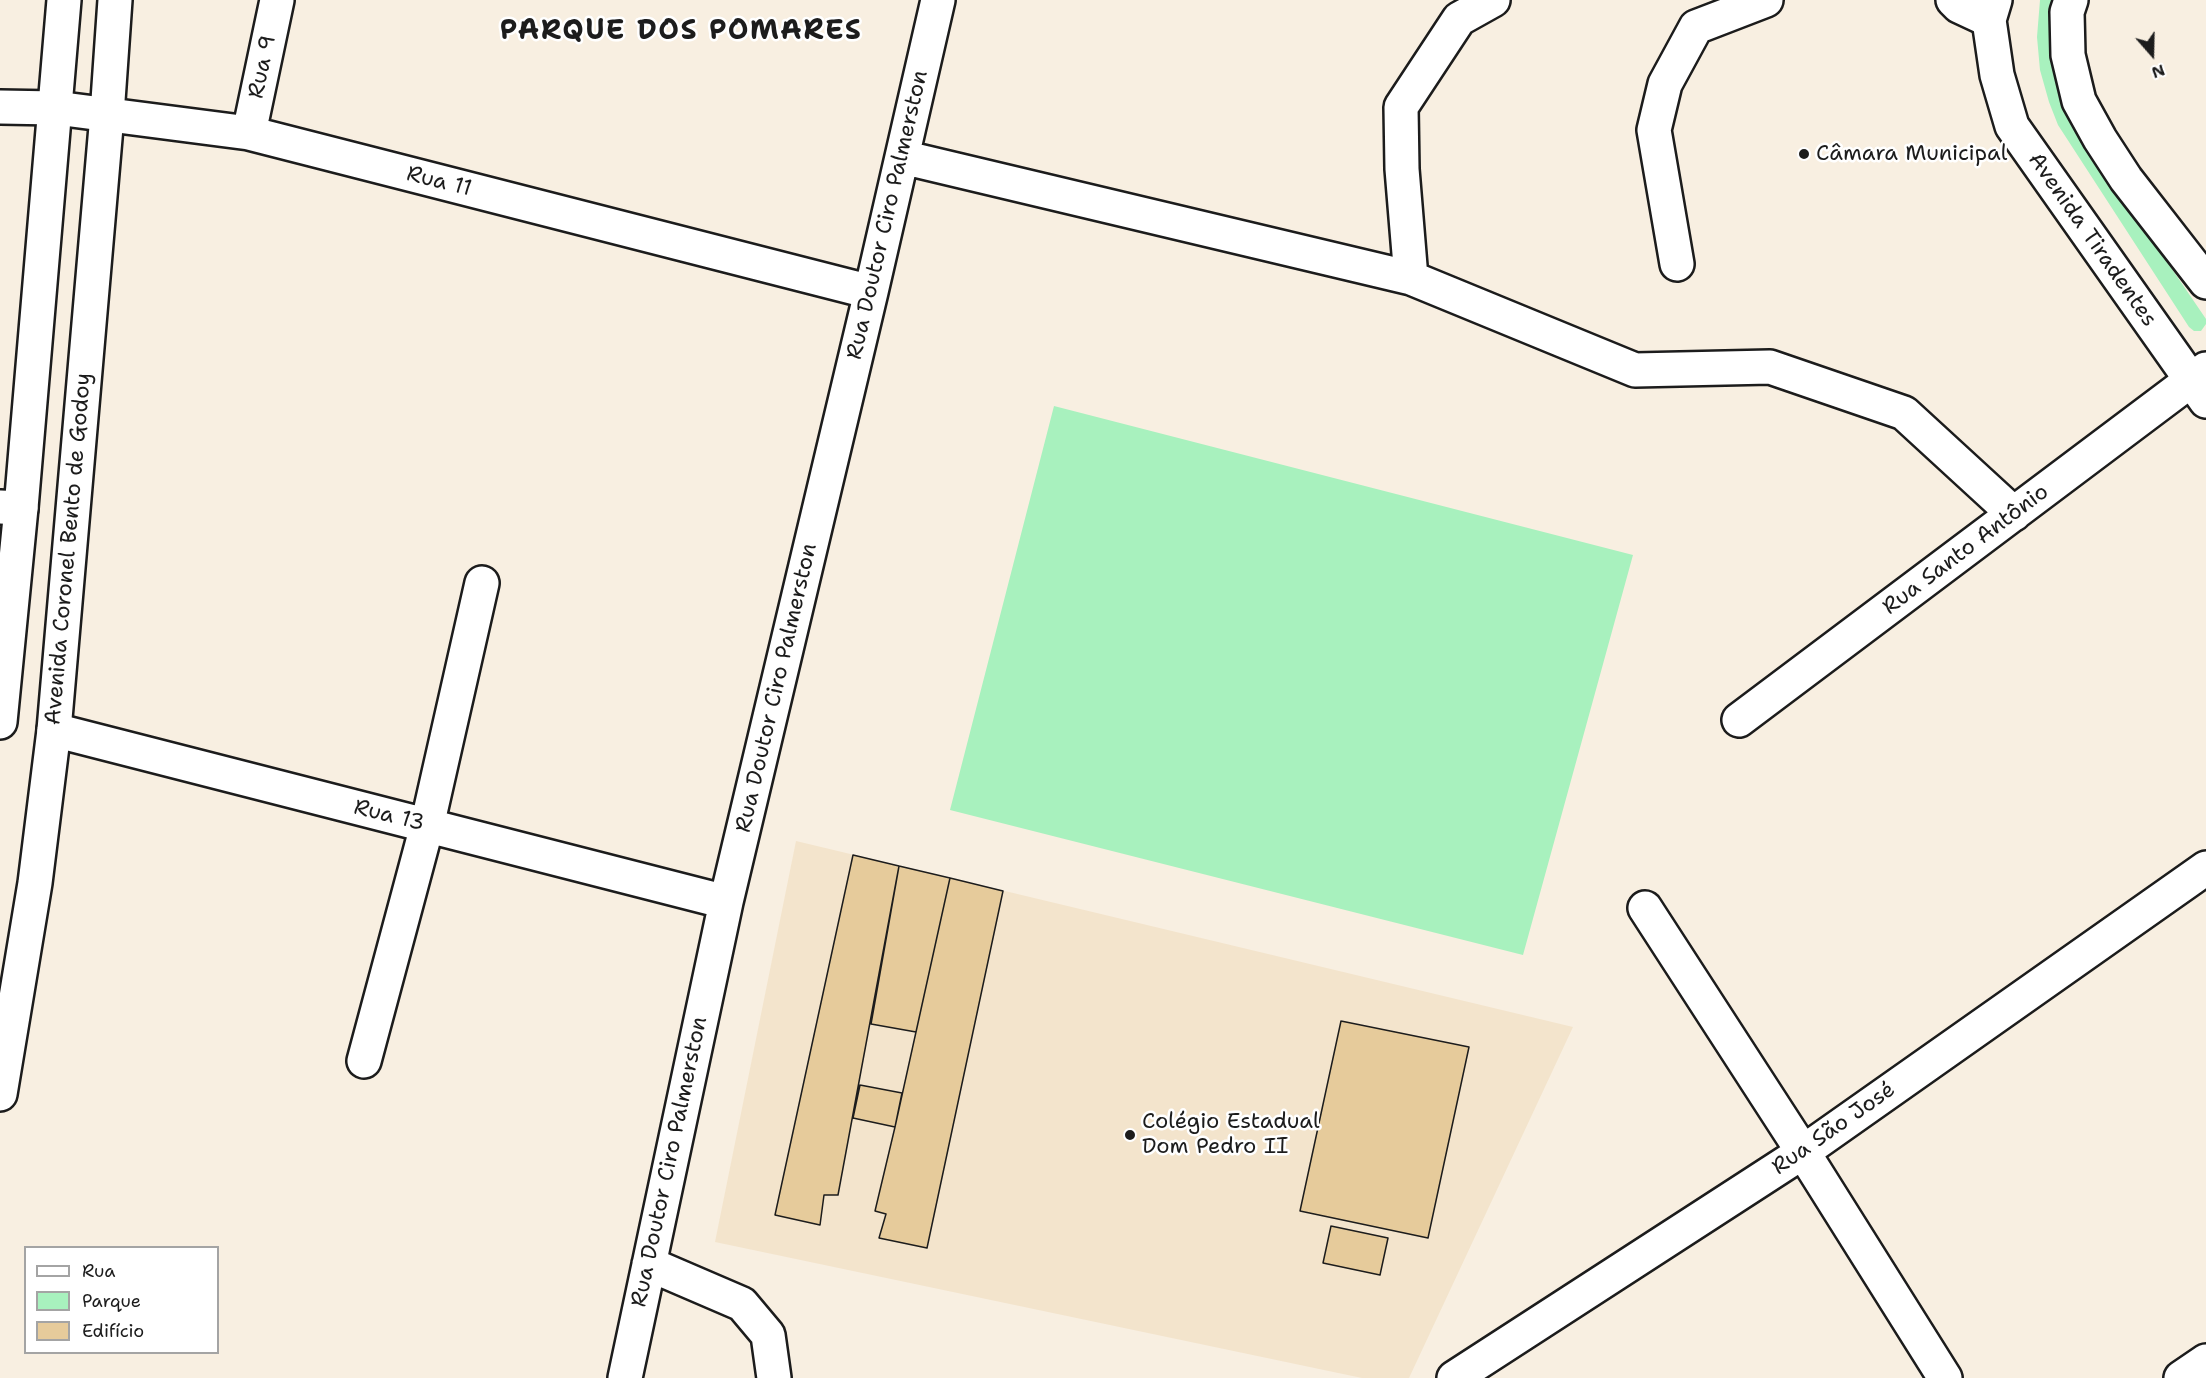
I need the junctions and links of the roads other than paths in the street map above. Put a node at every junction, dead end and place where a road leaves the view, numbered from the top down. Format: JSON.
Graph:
{"nodes":[{"id":1,"x":64,"y":0,"type":"edge"},
{"id":2,"x":115,"y":0,"type":"edge"},
{"id":3,"x":277,"y":0,"type":"edge"},
{"id":4,"x":938,"y":0,"type":"edge"},
{"id":5,"x":1493,"y":0,"type":"edge"},
{"id":6,"x":1766,"y":0,"type":"edge"},
{"id":7,"x":1953,"y":0,"type":"edge"},
{"id":8,"x":2072,"y":0,"type":"edge"},
{"id":9,"x":1992,"y":10,"type":"edge"},
{"id":10,"x":0,"y":107,"type":"edge"},
{"id":11,"x":56,"y":108,"type":"junction"},
{"id":12,"x":107,"y":115,"type":"junction"},
{"id":13,"x":249,"y":133,"type":"junction"},
{"id":14,"x":902,"y":158,"type":"junction"},
{"id":15,"x":1677,"y":264,"type":"dead end"},
{"id":16,"x":1411,"y":278,"type":"junction"},
{"id":17,"x":2206,"y":282,"type":"edge"},
{"id":18,"x":871,"y":292,"type":"junction"},
{"id":19,"x":2201,"y":384,"type":"edge"},
{"id":20,"x":10,"y":507,"type":"edge"},
{"id":21,"x":2014,"y":514,"type":"junction"},
{"id":22,"x":482,"y":583,"type":"dead end"},
{"id":23,"x":1739,"y":720,"type":"dead end"},
{"id":24,"x":0,"y":722,"type":"edge"},
{"id":25,"x":54,"y":730,"type":"junction"},
{"id":26,"x":428,"y":826,"type":"junction"},
{"id":27,"x":2206,"y":868,"type":"edge"},
{"id":28,"x":726,"y":902,"type":"junction"},
{"id":29,"x":1645,"y":908,"type":"dead end"},
{"id":30,"x":364,"y":1061,"type":"dead end"},
{"id":31,"x":0,"y":1094,"type":"edge"},
{"id":32,"x":1803,"y":1152,"type":"junction"},
{"id":33,"x":649,"y":1264,"type":"junction"},
{"id":34,"x":2206,"y":1361,"type":"edge"},
{"id":35,"x":625,"y":1378,"type":"edge"},
{"id":36,"x":774,"y":1378,"type":"edge"},
{"id":37,"x":1454,"y":1378,"type":"edge"},
{"id":38,"x":1945,"y":1378,"type":"edge"},
{"id":39,"x":2181,"y":1378,"type":"edge"}],
"edges":[{"from":1,"to":11,"type":"street"},
{"from":2,"to":12,"type":"street","name":"Avenida Coronel Bento de Godoy"},
{"from":3,"to":13,"type":"street","name":"Rua 9"},
{"from":4,"to":14,"type":"street","name":"Rua Doutor Ciro Palmerston"},
{"from":5,"to":16,"type":"street"},
{"from":6,"to":15,"type":"street"},
{"from":7,"to":9,"type":"street"},
{"from":8,"to":17,"type":"street"},
{"from":9,"to":19,"type":"street","name":"Avenida Tiradentes"},
{"from":10,"to":11,"type":"street","name":"Rua 11"},
{"from":11,"to":12,"type":"street","name":"Rua 11"},
{"from":11,"to":20,"type":"street"},
{"from":12,"to":13,"type":"street","name":"Rua 11"},
{"from":12,"to":25,"type":"street","name":"Avenida Coronel Bento de Godoy"},
{"from":13,"to":18,"type":"street","name":"Rua 11"},
{"from":14,"to":16,"type":"street"},
{"from":14,"to":18,"type":"street","name":"Rua Doutor Ciro Palmerston"},
{"from":16,"to":21,"type":"street"},
{"from":18,"to":28,"type":"street","name":"Rua Doutor Ciro Palmerston"},
{"from":19,"to":21,"type":"street","name":"Rua Santo Antônio"},
{"from":20,"to":24,"type":"street"},
{"from":21,"to":23,"type":"street","name":"Rua Santo Antônio"},
{"from":22,"to":26,"type":"street"},
{"from":25,"to":26,"type":"street","name":"Rua 13"},
{"from":25,"to":31,"type":"street","name":"Avenida Coronel Bento de Godoy"},
{"from":26,"to":28,"type":"street","name":"Rua 13"},
{"from":26,"to":30,"type":"street"},
{"from":27,"to":32,"type":"street","name":"Rua São José"},
{"from":28,"to":33,"type":"street","name":"Rua Doutor Ciro Palmerston"},
{"from":29,"to":32,"type":"street"},
{"from":32,"to":37,"type":"street","name":"Rua São José"},
{"from":32,"to":38,"type":"street"},
{"from":33,"to":35,"type":"street","name":"Rua Doutor Ciro Palmerston"},
{"from":33,"to":36,"type":"street"},
{"from":34,"to":39,"type":"street"}]}
